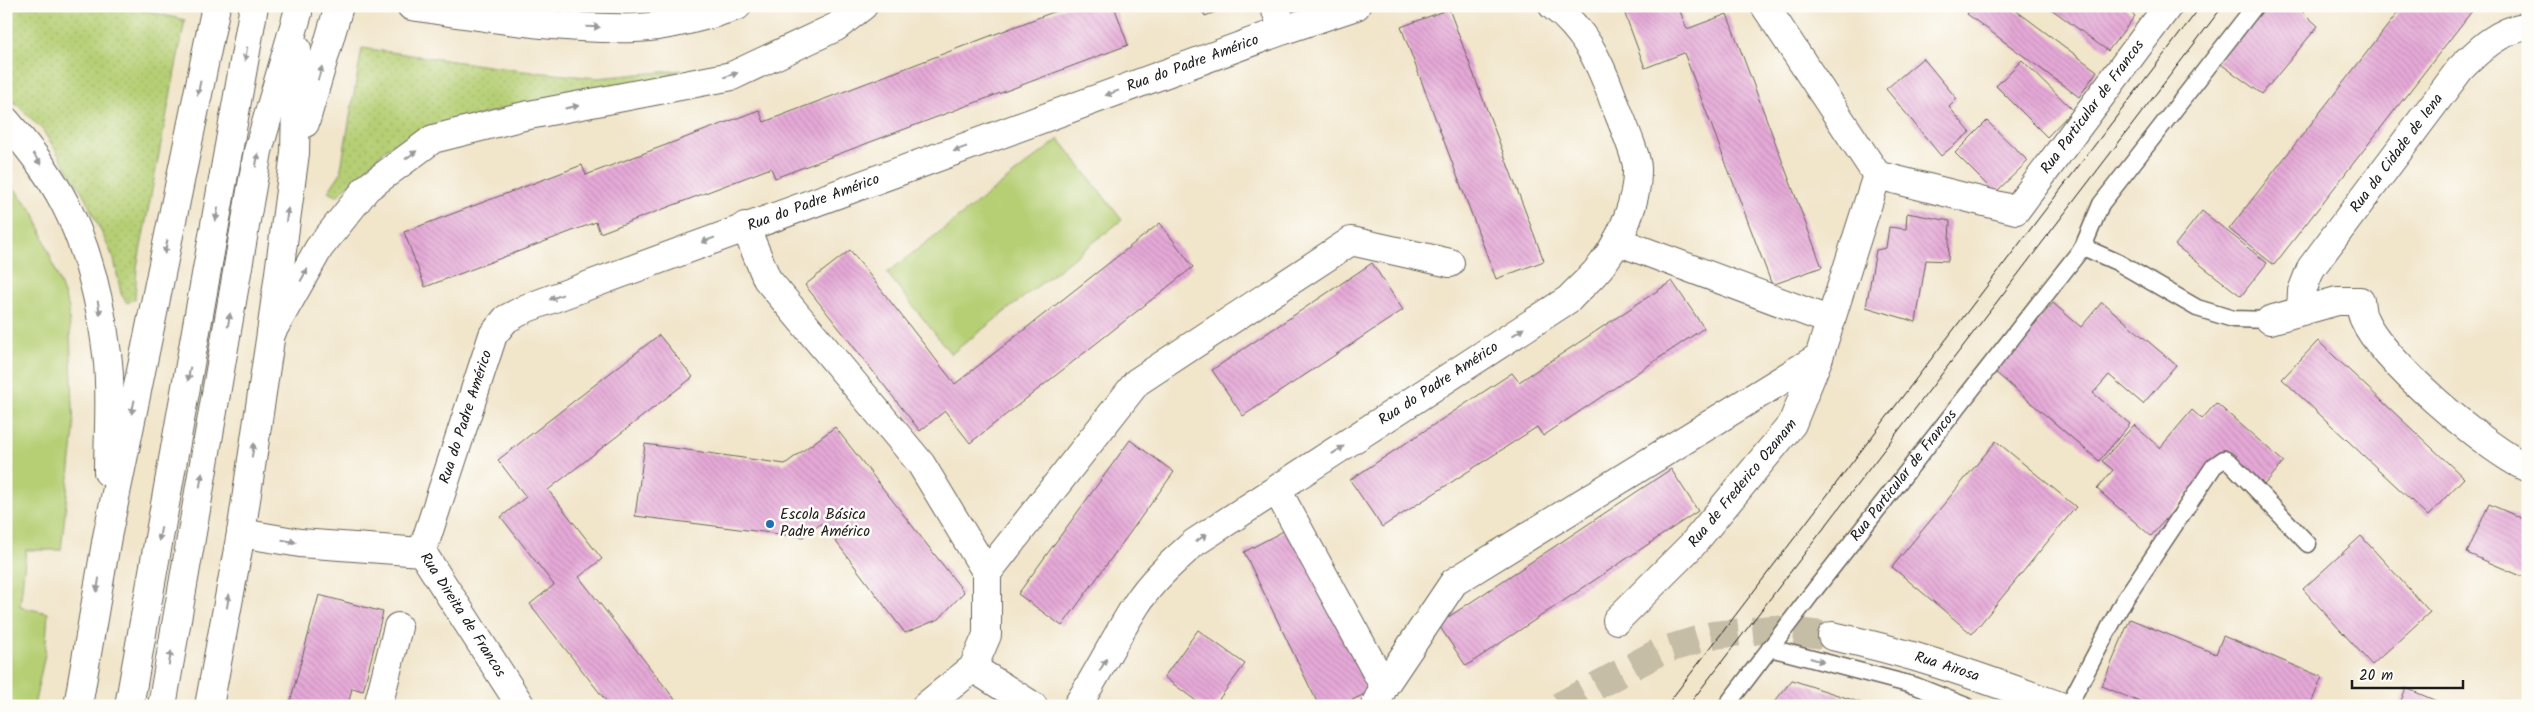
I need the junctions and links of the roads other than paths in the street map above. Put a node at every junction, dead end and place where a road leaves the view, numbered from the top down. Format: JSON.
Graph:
{"nodes":[{"id":1,"x":216,"y":6,"type":"edge"},
{"id":2,"x":254,"y":6,"type":"edge"},
{"id":3,"x":339,"y":6,"type":"edge"},
{"id":4,"x":411,"y":6,"type":"edge"},
{"id":5,"x":737,"y":6,"type":"edge"},
{"id":6,"x":863,"y":6,"type":"edge"},
{"id":7,"x":1356,"y":6,"type":"edge"},
{"id":8,"x":1553,"y":6,"type":"edge"},
{"id":9,"x":1765,"y":6,"type":"edge"},
{"id":10,"x":2168,"y":6,"type":"edge"},
{"id":11,"x":2255,"y":6,"type":"edge"},
{"id":12,"x":299,"y":10,"type":"edge"},
{"id":13,"x":1279,"y":18,"type":"edge"},
{"id":14,"x":2528,"y":26,"type":"edge"},
{"id":15,"x":6,"y":121,"type":"edge"},
{"id":16,"x":296,"y":153,"type":"junction"},
{"id":17,"x":1877,"y":175,"type":"junction"},
{"id":18,"x":745,"y":226,"type":"junction"},
{"id":19,"x":1617,"y":241,"type":"junction"},
{"id":20,"x":2083,"y":247,"type":"junction"},
{"id":21,"x":1450,"y":263,"type":"dead end"},
{"id":22,"x":2301,"y":311,"type":"junction"},
{"id":23,"x":2270,"y":320,"type":"joint"},
{"id":24,"x":1831,"y":321,"type":"junction"},
{"id":25,"x":272,"y":332,"type":"junction"},
{"id":26,"x":1819,"y":357,"type":"junction"},
{"id":27,"x":2528,"y":468,"type":"edge"},
{"id":28,"x":1277,"y":490,"type":"junction"},
{"id":29,"x":241,"y":533,"type":"junction"},
{"id":30,"x":107,"y":536,"type":"junction"},
{"id":31,"x":2308,"y":544,"type":"dead end"},
{"id":32,"x":422,"y":552,"type":"junction"},
{"id":33,"x":987,"y":573,"type":"junction"},
{"id":34,"x":1617,"y":620,"type":"dead end"},
{"id":35,"x":398,"y":627,"type":"dead end"},
{"id":36,"x":1832,"y":636,"type":"tunnel mouth"},
{"id":37,"x":1770,"y":648,"type":"junction"},
{"id":38,"x":973,"y":668,"type":"junction"},
{"id":39,"x":1379,"y":696,"type":"edge"},
{"id":40,"x":78,"y":706,"type":"edge"},
{"id":41,"x":129,"y":706,"type":"edge"},
{"id":42,"x":162,"y":706,"type":"edge"},
{"id":43,"x":209,"y":706,"type":"edge"},
{"id":44,"x":378,"y":706,"type":"edge"},
{"id":45,"x":521,"y":706,"type":"edge"},
{"id":46,"x":926,"y":706,"type":"edge"},
{"id":47,"x":1033,"y":706,"type":"edge"},
{"id":48,"x":1077,"y":706,"type":"edge"},
{"id":49,"x":1726,"y":706,"type":"edge"},
{"id":50,"x":1966,"y":706,"type":"edge"},
{"id":51,"x":2060,"y":706,"type":"edge"},
{"id":52,"x":2068,"y":706,"type":"edge"}],
"edges":[{"from":1,"to":30,"type":"main road","one_way":true},
{"from":2,"to":41,"type":"main road","one_way":true},
{"from":16,"to":3,"type":"main road","one_way":true},
{"from":4,"to":5,"type":"main road","one_way":true},
{"from":25,"to":6,"type":"main road","one_way":true},
{"from":7,"to":13,"type":"main road","name":"Rua do Padre Américo"},
{"from":8,"to":19,"type":"main road","name":"Rua do Padre Américo"},
{"from":9,"to":17,"type":"main road"},
{"from":10,"to":17,"type":"main road","name":"Rua Particular de Francos"},
{"from":11,"to":20,"type":"lane","name":"Rua Particular de Francos"},
{"from":12,"to":16,"type":"main road"},
{"from":42,"to":12,"type":"main road","one_way":true},
{"from":13,"to":18,"type":"main road","name":"Rua do Padre Américo","one_way":true},
{"from":14,"to":22,"type":"main road","name":"Rua da Cidade de Iena"},
{"from":15,"to":30,"type":"main road","one_way":true},
{"from":25,"to":16,"type":"main road","one_way":true},
{"from":17,"to":24,"type":"main road","name":"Rua de Frederico Ozanam"},
{"from":18,"to":32,"type":"main road","name":"Rua do Padre Américo","one_way":true},
{"from":18,"to":33,"type":"main road"},
{"from":19,"to":24,"type":"main road"},
{"from":28,"to":19,"type":"main road","name":"Rua do Padre Américo","one_way":true},
{"from":20,"to":23,"type":"lane"},
{"from":20,"to":37,"type":"lane","name":"Rua Particular de Francos"},
{"from":21,"to":33,"type":"main road"},
{"from":22,"to":23,"type":"main road"},
{"from":22,"to":27,"type":"main road"},
{"from":24,"to":26,"type":"main road","name":"Rua de Frederico Ozanam"},
{"from":29,"to":25,"type":"main road","one_way":true},
{"from":26,"to":34,"type":"main road","name":"Rua de Frederico Ozanam"},
{"from":26,"to":39,"type":"main road"},
{"from":28,"to":39,"type":"main road"},
{"from":48,"to":28,"type":"main road","name":"Rua do Padre Américo","one_way":true},
{"from":29,"to":32,"type":"main road","name":"Rua Direita de Francos","one_way":true},
{"from":43,"to":29,"type":"main road","one_way":true},
{"from":30,"to":40,"type":"main road","one_way":true},
{"from":31,"to":52,"type":"lane"},
{"from":32,"to":45,"type":"main road","name":"Rua Direita de Francos"},
{"from":33,"to":38,"type":"main road"},
{"from":35,"to":44,"type":"main road"},
{"from":36,"to":51,"type":"main road","name":"Rua Airosa"},
{"from":37,"to":49,"type":"lane","name":"Rua Particular de Francos"},
{"from":37,"to":50,"type":"lane","one_way":true},
{"from":38,"to":46,"type":"main road"},
{"from":38,"to":47,"type":"main road"}]}
